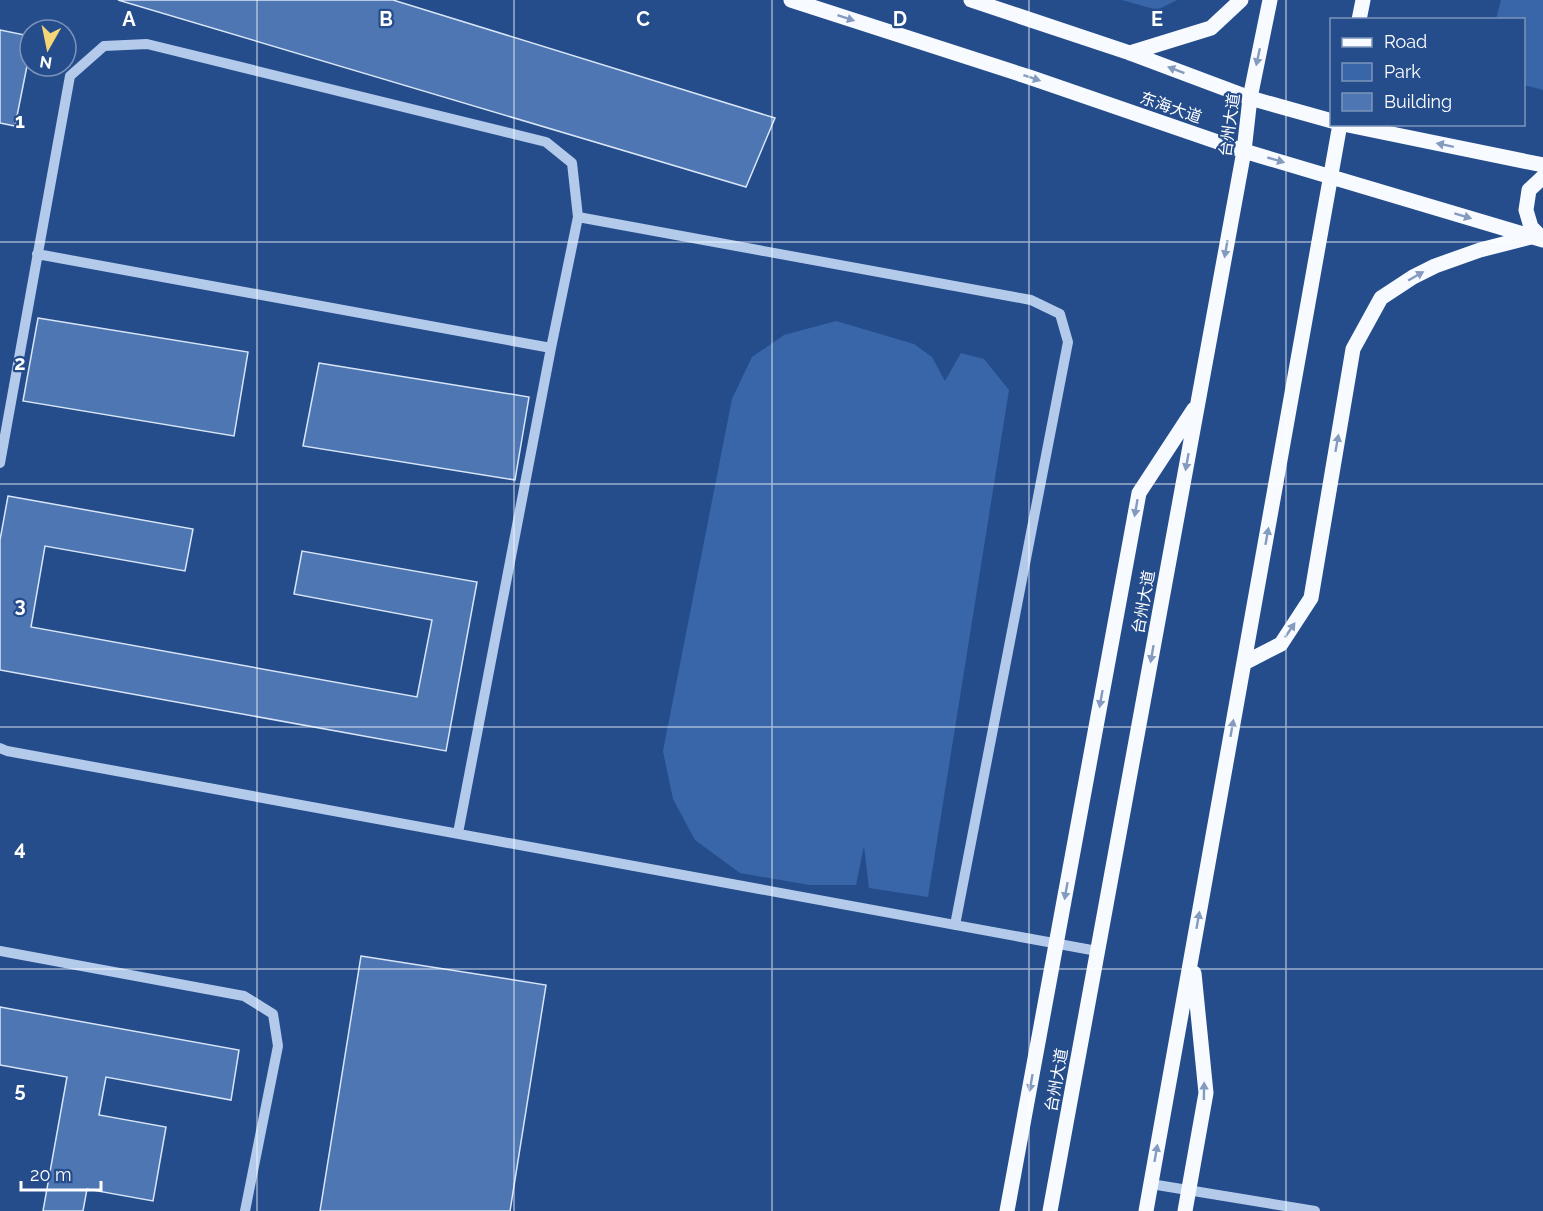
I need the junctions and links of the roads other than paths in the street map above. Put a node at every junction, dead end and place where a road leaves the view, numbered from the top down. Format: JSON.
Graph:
{"nodes":[{"id":1,"x":791,"y":0,"type":"edge"},
{"id":2,"x":971,"y":0,"type":"edge"},
{"id":3,"x":1241,"y":0,"type":"edge"},
{"id":4,"x":1270,"y":0,"type":"edge"},
{"id":5,"x":1363,"y":0,"type":"edge"},
{"id":6,"x":1359,"y":18,"type":"edge"},
{"id":7,"x":1130,"y":53,"type":"junction"},
{"id":8,"x":1250,"y":98,"type":"junction"},
{"id":9,"x":1330,"y":120,"type":"edge"},
{"id":10,"x":1342,"y":126,"type":"edge"},
{"id":11,"x":1352,"y":126,"type":"edge"},
{"id":12,"x":1244,"y":151,"type":"junction"},
{"id":13,"x":1543,"y":165,"type":"edge"},
{"id":14,"x":1330,"y":176,"type":"junction"},
{"id":15,"x":1543,"y":177,"type":"edge"},
{"id":16,"x":578,"y":217,"type":"junction"},
{"id":17,"x":1539,"y":239,"type":"edge"},
{"id":18,"x":38,"y":254,"type":"junction"},
{"id":19,"x":551,"y":348,"type":"junction"},
{"id":20,"x":1197,"y":404,"type":"junction"},
{"id":21,"x":0,"y":463,"type":"edge"},
{"id":22,"x":1244,"y":663,"type":"junction"},
{"id":23,"x":0,"y":748,"type":"edge"},
{"id":24,"x":458,"y":833,"type":"junction"},
{"id":25,"x":955,"y":925,"type":"junction"},
{"id":26,"x":1056,"y":944,"type":"junction"},
{"id":27,"x":0,"y":951,"type":"edge"},
{"id":28,"x":1097,"y":951,"type":"junction"},
{"id":29,"x":1192,"y":954,"type":"junction"},
{"id":30,"x":1151,"y":1184,"type":"junction"},
{"id":31,"x":1189,"y":1191,"type":"junction"},
{"id":32,"x":245,"y":1211,"type":"edge"},
{"id":33,"x":1007,"y":1211,"type":"edge"},
{"id":34,"x":1050,"y":1211,"type":"edge"},
{"id":35,"x":1146,"y":1211,"type":"edge"},
{"id":36,"x":1185,"y":1211,"type":"edge"},
{"id":37,"x":1315,"y":1211,"type":"edge"}],
"edges":[{"from":1,"to":12,"type":"main road","name":"东海大道","one_way":true},
{"from":2,"to":7,"type":"main road"},
{"from":3,"to":7,"type":"main road"},
{"from":4,"to":8,"type":"main road","name":"台州大道","one_way":true},
{"from":5,"to":6,"type":"main road"},
{"from":8,"to":7,"type":"main road","one_way":true},
{"from":8,"to":9,"type":"main road"},
{"from":8,"to":12,"type":"main road","name":"台州大道"},
{"from":10,"to":14,"type":"main road"},
{"from":13,"to":11,"type":"main road","one_way":true},
{"from":12,"to":14,"type":"main road","name":"东海大道","one_way":true},
{"from":12,"to":20,"type":"main road","name":"台州大道","one_way":true},
{"from":14,"to":17,"type":"main road","name":"东海大道","one_way":true},
{"from":22,"to":14,"type":"main road","one_way":true},
{"from":15,"to":17,"type":"main road"},
{"from":16,"to":18,"type":"street"},
{"from":16,"to":19,"type":"street"},
{"from":16,"to":25,"type":"street"},
{"from":22,"to":17,"type":"main road","one_way":true},
{"from":18,"to":19,"type":"street"},
{"from":18,"to":21,"type":"street"},
{"from":19,"to":24,"type":"street"},
{"from":20,"to":26,"type":"main road","one_way":true},
{"from":20,"to":28,"type":"main road","name":"台州大道","one_way":true},
{"from":29,"to":22,"type":"main road","one_way":true},
{"from":23,"to":24,"type":"street"},
{"from":24,"to":25,"type":"street"},
{"from":25,"to":26,"type":"street"},
{"from":26,"to":28,"type":"street"},
{"from":26,"to":33,"type":"main road","one_way":true},
{"from":27,"to":32,"type":"street"},
{"from":28,"to":34,"type":"main road","name":"台州大道"},
{"from":30,"to":29,"type":"main road","one_way":true},
{"from":31,"to":29,"type":"main road","one_way":true},
{"from":30,"to":31,"type":"street"},
{"from":30,"to":35,"type":"main road"},
{"from":31,"to":36,"type":"main road"},
{"from":31,"to":37,"type":"street"}]}
